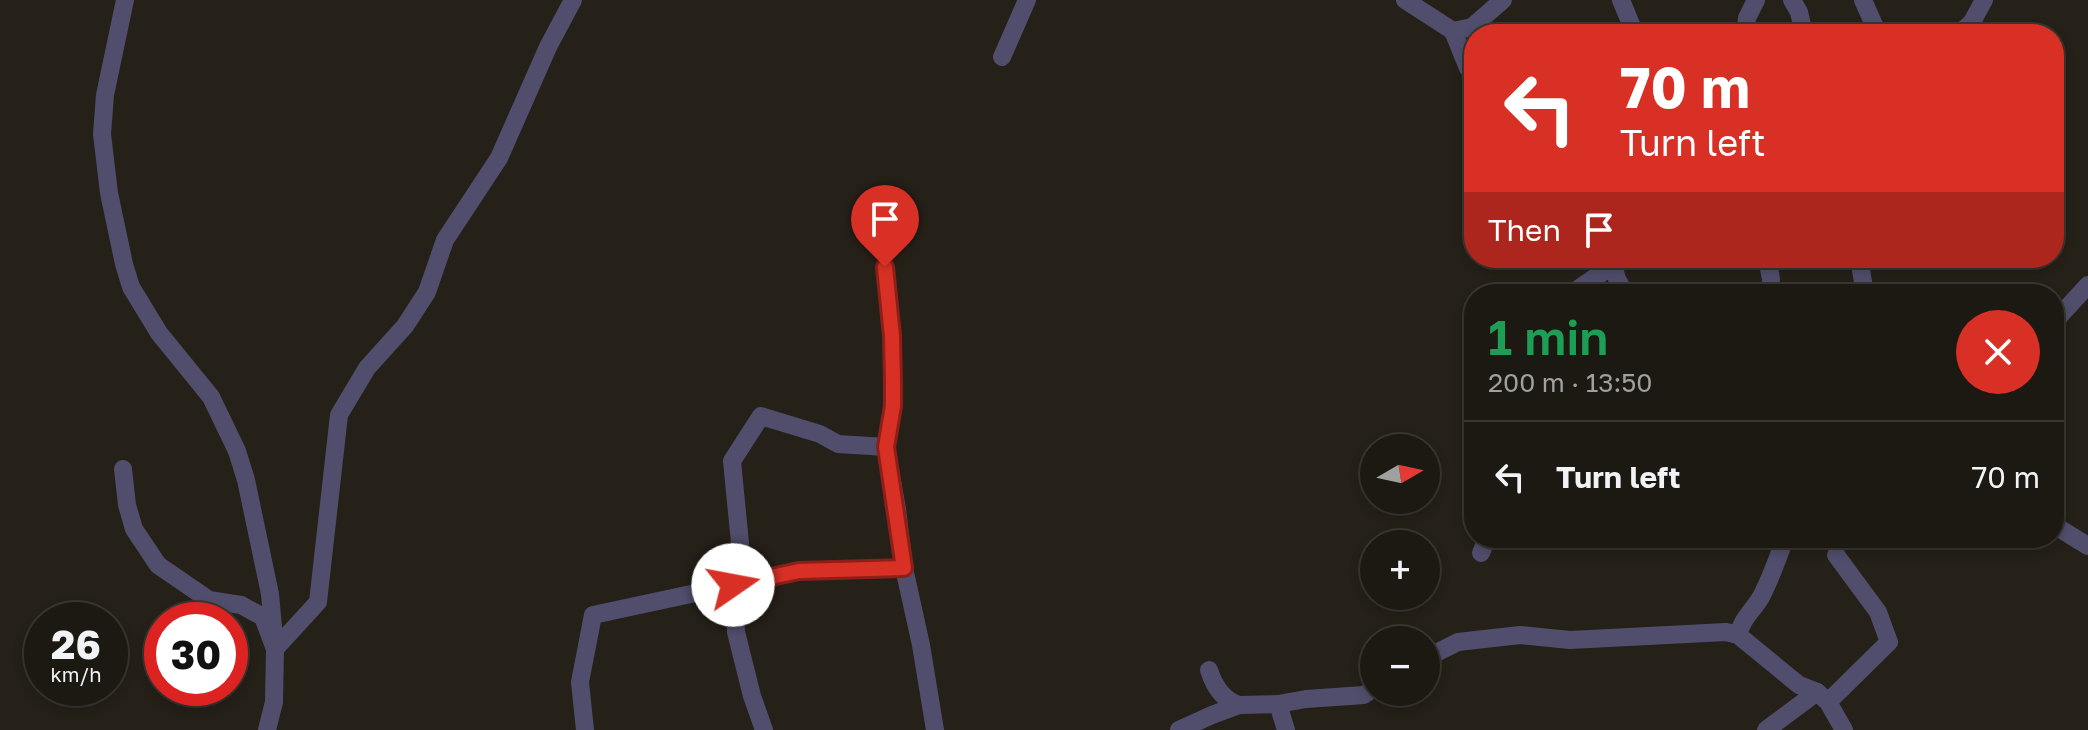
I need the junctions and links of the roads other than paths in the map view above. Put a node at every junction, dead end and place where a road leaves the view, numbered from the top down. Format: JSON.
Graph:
{"nodes":[{"id":1,"x":125,"y":0,"type":"edge"},
{"id":2,"x":573,"y":0,"type":"edge"},
{"id":3,"x":1027,"y":0,"type":"edge"},
{"id":4,"x":1405,"y":0,"type":"edge"},
{"id":5,"x":1503,"y":0,"type":"edge"},
{"id":6,"x":1621,"y":0,"type":"edge"},
{"id":7,"x":1756,"y":0,"type":"edge"},
{"id":8,"x":1792,"y":0,"type":"edge"},
{"id":9,"x":1863,"y":0,"type":"edge"},
{"id":10,"x":1984,"y":0,"type":"edge"},
{"id":11,"x":1475,"y":24,"type":"edge"},
{"id":12,"x":1631,"y":24,"type":"edge"},
{"id":13,"x":1746,"y":24,"type":"edge"},
{"id":14,"x":1802,"y":24,"type":"edge"},
{"id":15,"x":1874,"y":24,"type":"edge"},
{"id":16,"x":1970,"y":24,"type":"edge"},
{"id":17,"x":1464,"y":29,"type":"edge"},
{"id":18,"x":1453,"y":31,"type":"junction"},
{"id":19,"x":1002,"y":57,"type":"dead end"},
{"id":20,"x":1464,"y":58,"type":"edge"},
{"id":21,"x":885,"y":267,"type":"dead end"},
{"id":22,"x":1604,"y":268,"type":"edge"},
{"id":23,"x":1584,"y":284,"type":"edge"},
{"id":24,"x":2088,"y":285,"type":"edge"},
{"id":25,"x":2064,"y":311,"type":"edge"},
{"id":26,"x":886,"y":447,"type":"junction"},
{"id":27,"x":123,"y":469,"type":"dead end"},
{"id":28,"x":2064,"y":531,"type":"edge"},
{"id":29,"x":2088,"y":546,"type":"edge"},
{"id":30,"x":1781,"y":548,"type":"edge"},
{"id":31,"x":1836,"y":555,"type":"dead end"},
{"id":32,"x":904,"y":568,"type":"junction"},
{"id":33,"x":733,"y":585,"type":"junction"},
{"id":34,"x":1738,"y":635,"type":"junction"},
{"id":35,"x":275,"y":649,"type":"junction"},
{"id":36,"x":1440,"y":651,"type":"edge"},
{"id":37,"x":1209,"y":670,"type":"dead end"},
{"id":38,"x":1360,"y":695,"type":"edge"},
{"id":39,"x":1823,"y":697,"type":"junction"},
{"id":40,"x":1278,"y":704,"type":"junction"},
{"id":41,"x":1239,"y":705,"type":"junction"},
{"id":42,"x":267,"y":730,"type":"edge"},
{"id":43,"x":585,"y":730,"type":"edge"},
{"id":44,"x":764,"y":730,"type":"edge"},
{"id":45,"x":935,"y":730,"type":"edge"},
{"id":46,"x":1179,"y":730,"type":"edge"},
{"id":47,"x":1286,"y":730,"type":"edge"},
{"id":48,"x":1766,"y":730,"type":"edge"},
{"id":49,"x":1844,"y":730,"type":"edge"}],
"edges":[{"from":1,"to":35,"type":"street"},
{"from":2,"to":35,"type":"street"},
{"from":3,"to":19,"type":"street"},
{"from":4,"to":18,"type":"street"},
{"from":5,"to":11,"type":"street"},
{"from":6,"to":12,"type":"street"},
{"from":7,"to":13,"type":"street"},
{"from":8,"to":14,"type":"street"},
{"from":9,"to":15,"type":"street"},
{"from":10,"to":16,"type":"street"},
{"from":17,"to":18,"type":"street"},
{"from":18,"to":20,"type":"street"},
{"from":21,"to":26,"type":"street"},
{"from":22,"to":23,"type":"street"},
{"from":24,"to":25,"type":"street"},
{"from":26,"to":32,"type":"street"},
{"from":26,"to":33,"type":"street"},
{"from":27,"to":35,"type":"street"},
{"from":28,"to":29,"type":"street"},
{"from":30,"to":34,"type":"street"},
{"from":31,"to":39,"type":"street"},
{"from":32,"to":33,"type":"street"},
{"from":32,"to":45,"type":"street"},
{"from":33,"to":43,"type":"street"},
{"from":33,"to":44,"type":"street"},
{"from":34,"to":36,"type":"street"},
{"from":34,"to":39,"type":"street"},
{"from":35,"to":42,"type":"street"},
{"from":37,"to":41,"type":"street"},
{"from":38,"to":40,"type":"street"},
{"from":39,"to":48,"type":"street"},
{"from":39,"to":49,"type":"street"},
{"from":40,"to":41,"type":"street"},
{"from":40,"to":47,"type":"street"},
{"from":41,"to":46,"type":"street"}]}
